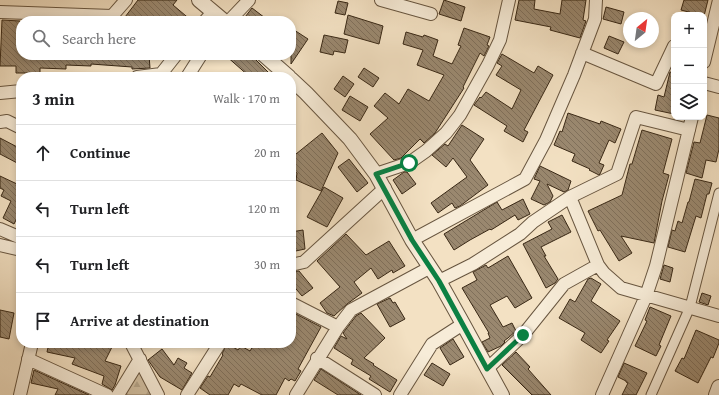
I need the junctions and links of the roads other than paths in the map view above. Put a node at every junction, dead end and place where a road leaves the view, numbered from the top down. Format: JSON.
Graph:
{"nodes":[{"id":1,"x":126,"y":0,"type":"edge"},
{"id":2,"x":199,"y":0,"type":"edge"},
{"id":3,"x":249,"y":0,"type":"edge"},
{"id":4,"x":381,"y":0,"type":"edge"},
{"id":5,"x":508,"y":0,"type":"edge"},
{"id":6,"x":596,"y":0,"type":"edge"},
{"id":7,"x":719,"y":0,"type":"edge"},
{"id":8,"x":0,"y":12,"type":"edge"},
{"id":9,"x":430,"y":14,"type":"dead end"},
{"id":10,"x":216,"y":16,"type":"edge"},
{"id":11,"x":224,"y":16,"type":"edge"},
{"id":12,"x":673,"y":48,"type":"edge"},
{"id":13,"x":707,"y":50,"type":"edge"},
{"id":14,"x":582,"y":53,"type":"junction"},
{"id":15,"x":172,"y":60,"type":"edge"},
{"id":16,"x":197,"y":60,"type":"edge"},
{"id":17,"x":270,"y":60,"type":"edge"},
{"id":18,"x":163,"y":72,"type":"edge"},
{"id":19,"x":190,"y":72,"type":"edge"},
{"id":20,"x":283,"y":72,"type":"edge"},
{"id":21,"x":296,"y":84,"type":"edge"},
{"id":22,"x":707,"y":84,"type":"edge"},
{"id":23,"x":719,"y":86,"type":"edge"},
{"id":24,"x":16,"y":91,"type":"edge"},
{"id":25,"x":0,"y":93,"type":"edge"},
{"id":26,"x":691,"y":120,"type":"edge"},
{"id":27,"x":0,"y":122,"type":"edge"},
{"id":28,"x":16,"y":126,"type":"edge"},
{"id":29,"x":689,"y":130,"type":"junction"},
{"id":30,"x":376,"y":174,"type":"junction"},
{"id":31,"x":384,"y":188,"type":"junction"},
{"id":32,"x":719,"y":194,"type":"edge"},
{"id":33,"x":570,"y":197,"type":"junction"},
{"id":34,"x":0,"y":229,"type":"edge"},
{"id":35,"x":16,"y":236,"type":"edge"},
{"id":36,"x":412,"y":240,"type":"junction"},
{"id":37,"x":0,"y":245,"type":"edge"},
{"id":38,"x":16,"y":249,"type":"edge"},
{"id":39,"x":296,"y":264,"type":"edge"},
{"id":40,"x":598,"y":265,"type":"junction"},
{"id":41,"x":429,"y":268,"type":"junction"},
{"id":42,"x":439,"y":281,"type":"junction"},
{"id":43,"x":646,"y":296,"type":"junction"},
{"id":44,"x":296,"y":306,"type":"edge"},
{"id":45,"x":690,"y":308,"type":"junction"},
{"id":46,"x":719,"y":316,"type":"edge"},
{"id":47,"x":463,"y":324,"type":"junction"},
{"id":48,"x":338,"y":327,"type":"junction"},
{"id":49,"x":31,"y":348,"type":"edge"},
{"id":50,"x":134,"y":348,"type":"edge"},
{"id":51,"x":217,"y":348,"type":"edge"},
{"id":52,"x":317,"y":358,"type":"junction"},
{"id":53,"x":28,"y":359,"type":"junction"},
{"id":54,"x":140,"y":359,"type":"junction"},
{"id":55,"x":487,"y":369,"type":"junction"},
{"id":56,"x":719,"y":388,"type":"edge"},
{"id":57,"x":20,"y":395,"type":"edge"},
{"id":58,"x":106,"y":395,"type":"edge"},
{"id":59,"x":118,"y":395,"type":"edge"},
{"id":60,"x":158,"y":395,"type":"edge"},
{"id":61,"x":187,"y":395,"type":"edge"},
{"id":62,"x":296,"y":395,"type":"edge"},
{"id":63,"x":375,"y":395,"type":"edge"},
{"id":64,"x":400,"y":395,"type":"edge"},
{"id":65,"x":502,"y":395,"type":"edge"},
{"id":66,"x":602,"y":395,"type":"edge"},
{"id":67,"x":651,"y":395,"type":"edge"},
{"id":68,"x":716,"y":395,"type":"edge"}],
"edges":[{"from":1,"to":8,"type":"street"},
{"from":2,"to":10,"type":"street"},
{"from":3,"to":11,"type":"street"},
{"from":4,"to":9,"type":"street"},
{"from":5,"to":30,"type":"street"},
{"from":6,"to":14,"type":"street"},
{"from":7,"to":13,"type":"street"},
{"from":12,"to":14,"type":"street"},
{"from":14,"to":36,"type":"street"},
{"from":15,"to":18,"type":"street"},
{"from":16,"to":19,"type":"street"},
{"from":17,"to":20,"type":"street"},
{"from":21,"to":30,"type":"street"},
{"from":22,"to":23,"type":"street"},
{"from":24,"to":25,"type":"street"},
{"from":26,"to":29,"type":"street"},
{"from":27,"to":28,"type":"street"},
{"from":29,"to":33,"type":"street"},
{"from":29,"to":43,"type":"street"},
{"from":30,"to":31,"type":"street"},
{"from":31,"to":36,"type":"street"},
{"from":31,"to":39,"type":"street"},
{"from":32,"to":45,"type":"street"},
{"from":33,"to":40,"type":"street"},
{"from":33,"to":42,"type":"street"},
{"from":34,"to":35,"type":"street"},
{"from":36,"to":41,"type":"street"},
{"from":37,"to":38,"type":"street"},
{"from":40,"to":43,"type":"street"},
{"from":40,"to":55,"type":"street"},
{"from":41,"to":42,"type":"street"},
{"from":41,"to":48,"type":"street"},
{"from":42,"to":47,"type":"street"},
{"from":43,"to":45,"type":"street"},
{"from":43,"to":66,"type":"street"},
{"from":44,"to":48,"type":"street"},
{"from":45,"to":46,"type":"street"},
{"from":45,"to":67,"type":"street"},
{"from":47,"to":55,"type":"street"},
{"from":47,"to":64,"type":"street"},
{"from":48,"to":52,"type":"street"},
{"from":49,"to":53,"type":"street"},
{"from":50,"to":54,"type":"street"},
{"from":51,"to":61,"type":"street"},
{"from":52,"to":62,"type":"street"},
{"from":52,"to":63,"type":"street"},
{"from":53,"to":57,"type":"street"},
{"from":53,"to":58,"type":"street"},
{"from":54,"to":59,"type":"street"},
{"from":54,"to":60,"type":"street"},
{"from":55,"to":65,"type":"street"},
{"from":56,"to":68,"type":"street"}]}
